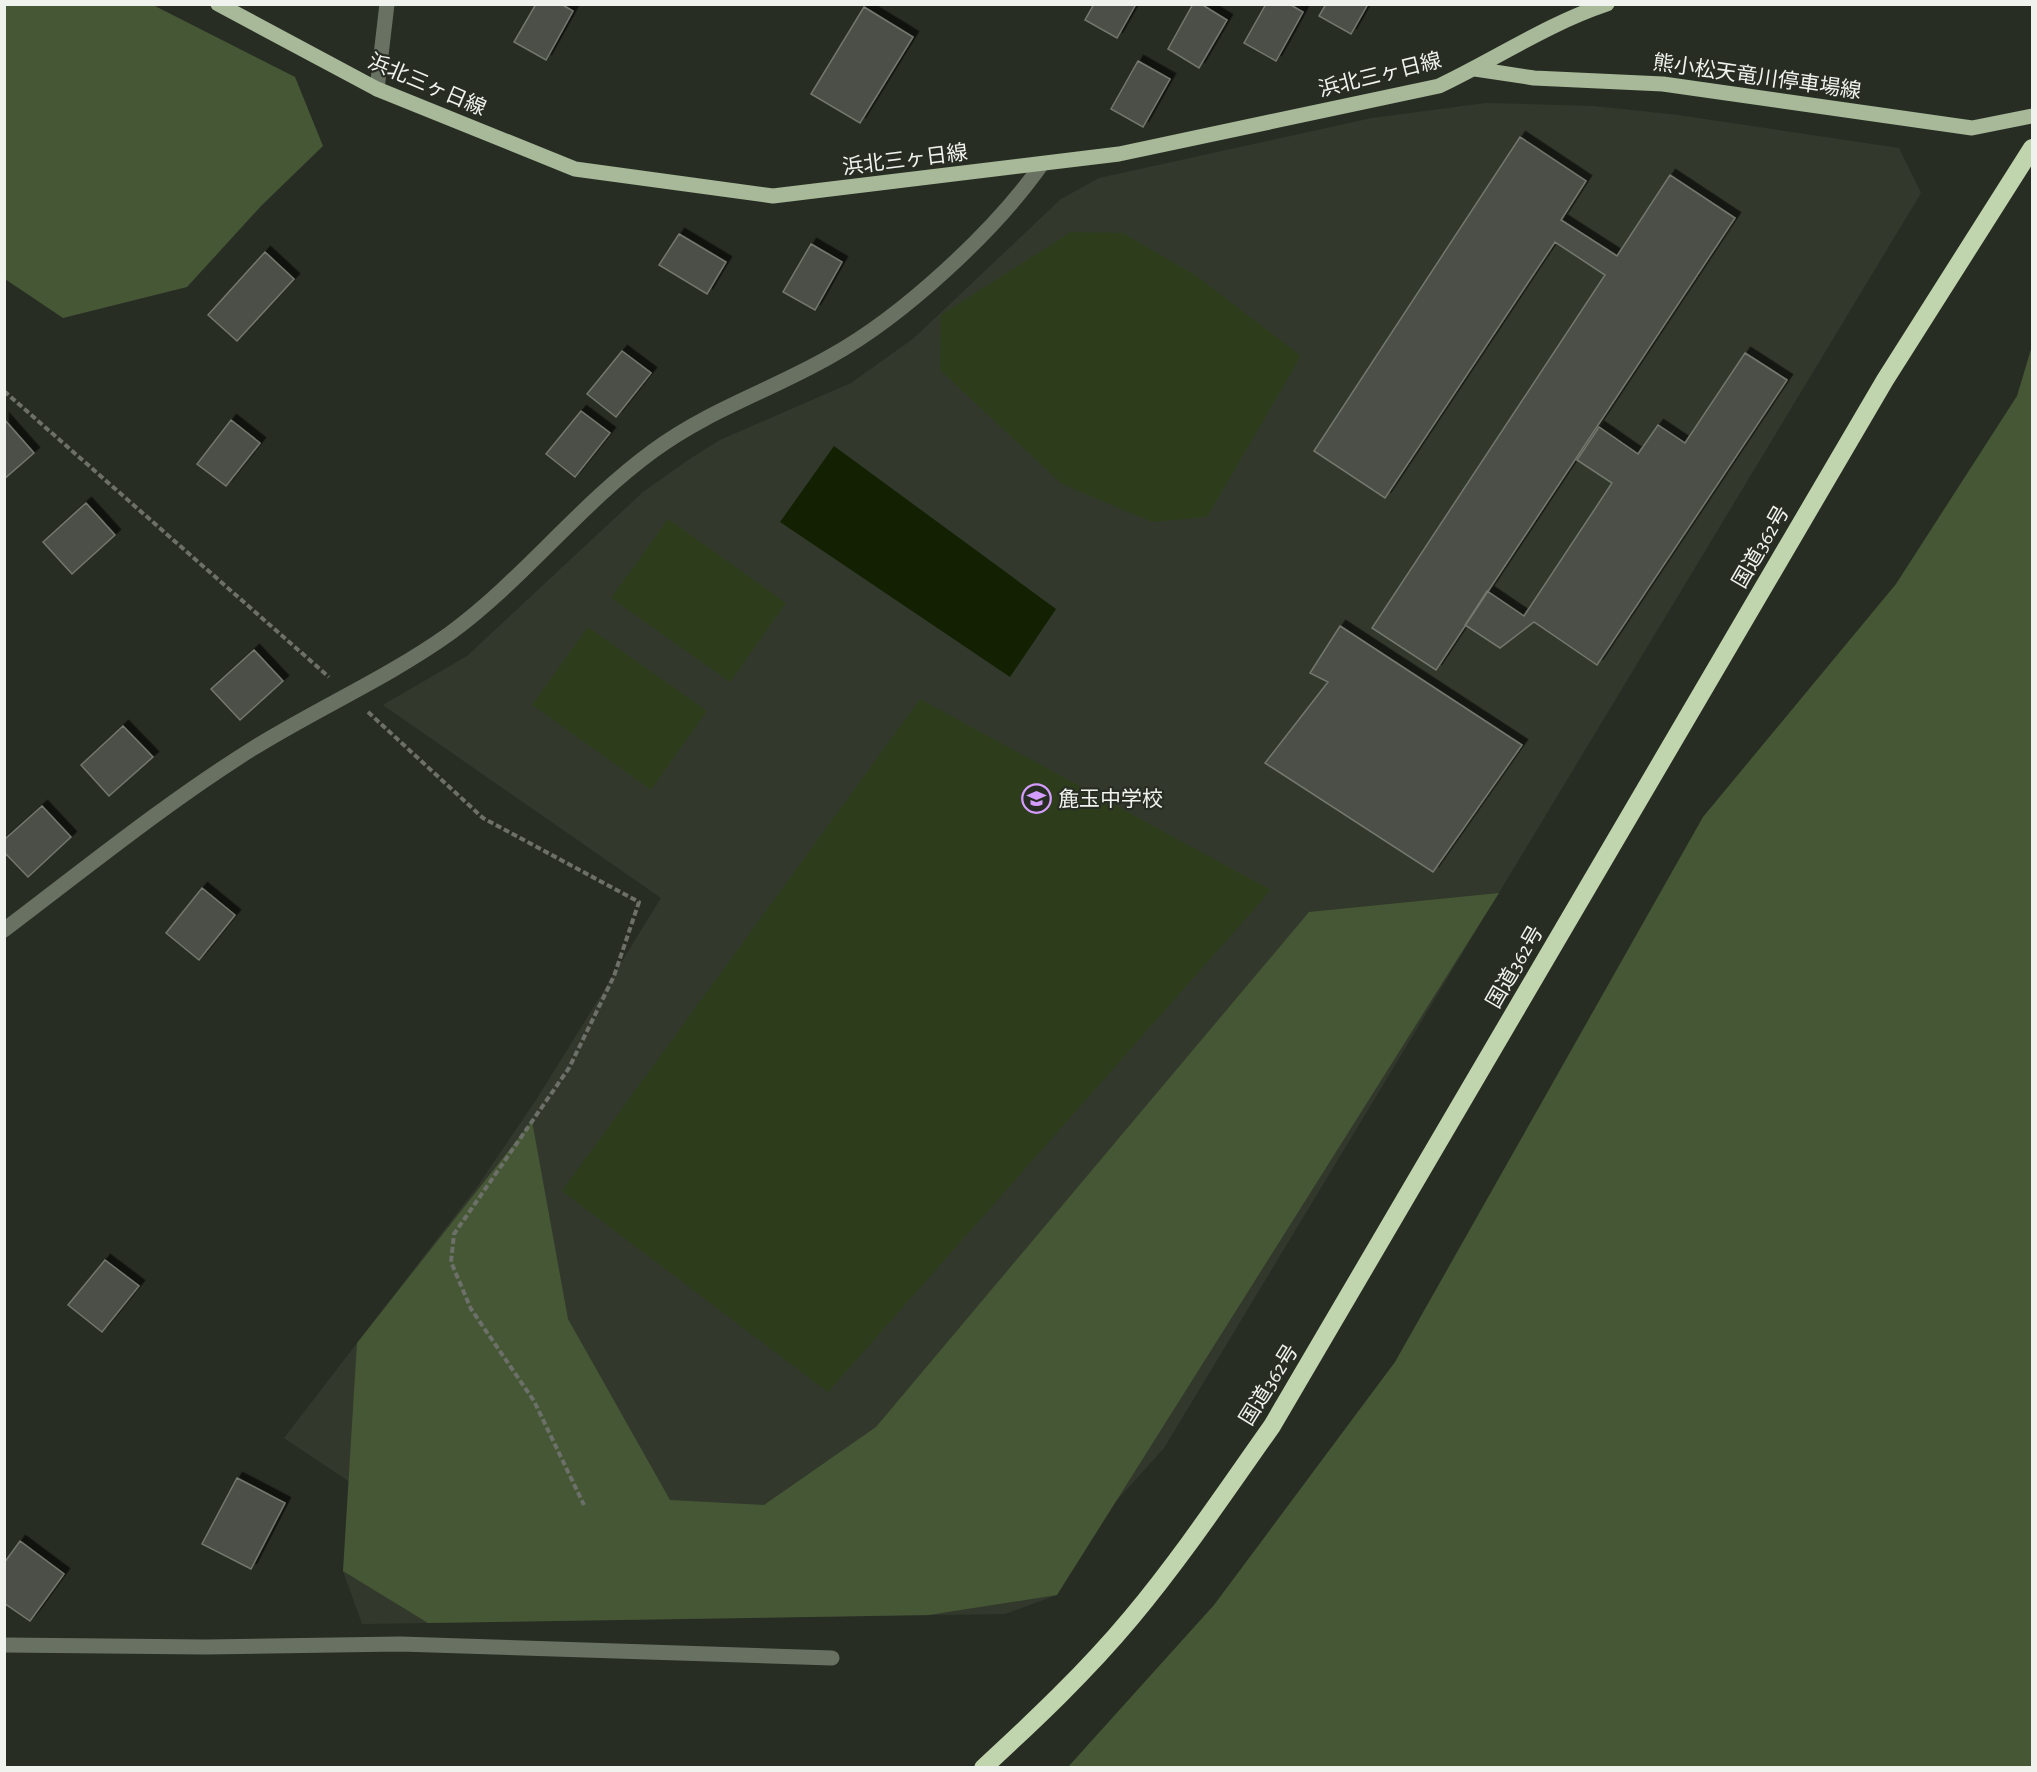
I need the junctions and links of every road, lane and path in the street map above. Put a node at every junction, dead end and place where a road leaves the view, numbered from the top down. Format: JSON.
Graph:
{"nodes":[{"id":1,"x":218,"y":4,"type":"edge"},
{"id":2,"x":387,"y":4,"type":"edge"},
{"id":3,"x":1607,"y":4,"type":"edge"},
{"id":4,"x":1475,"y":69,"type":"junction"},
{"id":5,"x":377,"y":89,"type":"junction"},
{"id":6,"x":2032,"y":116,"type":"edge"},
{"id":7,"x":2032,"y":147,"type":"edge"},
{"id":8,"x":1042,"y":164,"type":"junction"},
{"id":9,"x":4,"y":391,"type":"edge"},
{"id":10,"x":350,"y":694,"type":"junction"},
{"id":11,"x":4,"y":930,"type":"edge"},
{"id":12,"x":584,"y":1505,"type":"dead end"},
{"id":13,"x":4,"y":1645,"type":"edge"},
{"id":14,"x":832,"y":1658,"type":"dead end"},
{"id":15,"x":983,"y":1767,"type":"edge"}],
"edges":[{"from":1,"to":5,"type":"main road","name":"浜北三ヶ日線"},
{"from":2,"to":5,"type":"street"},
{"from":3,"to":4,"type":"main road","name":"浜北三ヶ日線"},
{"from":4,"to":6,"type":"main road","name":"熊小松天竜川停車場線"},
{"from":4,"to":8,"type":"main road","name":"浜北三ヶ日線"},
{"from":5,"to":8,"type":"main road","name":"浜北三ヶ日線"},
{"from":7,"to":15,"type":"highway","name":"国道362号"},
{"from":8,"to":10,"type":"street"},
{"from":9,"to":10,"type":"path"},
{"from":10,"to":11,"type":"street"},
{"from":10,"to":12,"type":"path"},
{"from":13,"to":14,"type":"street"}]}
